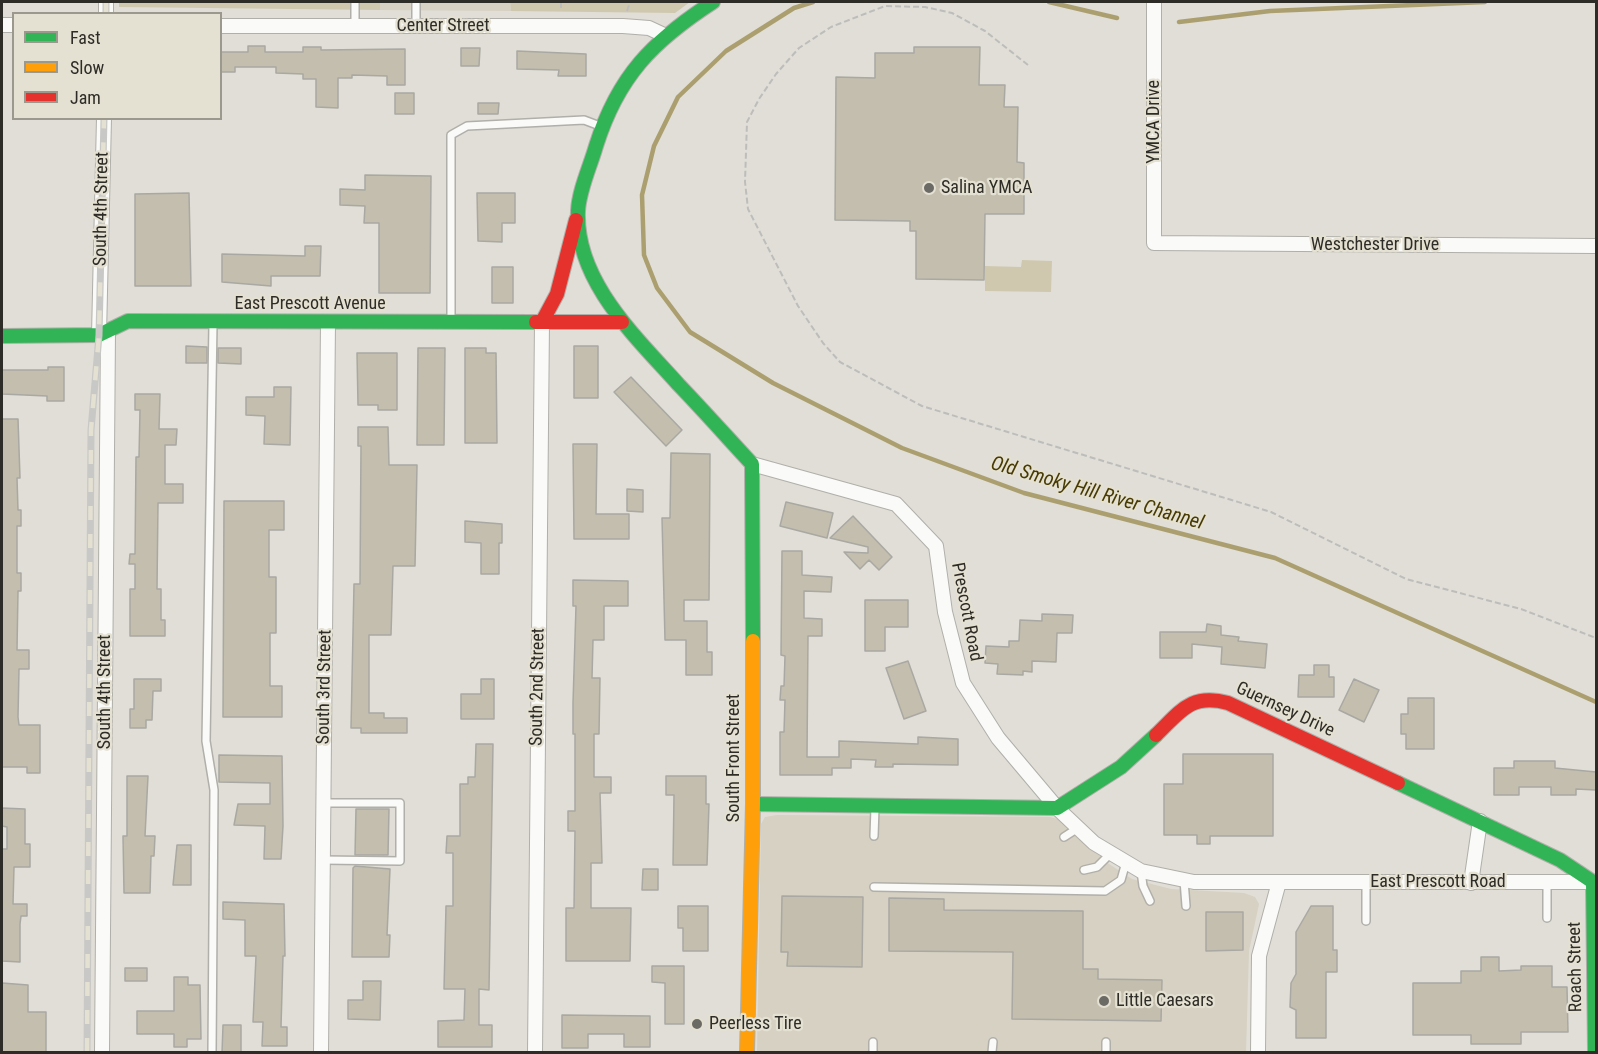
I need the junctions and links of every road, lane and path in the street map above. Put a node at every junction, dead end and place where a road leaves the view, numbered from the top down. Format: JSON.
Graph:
{"nodes":[{"id":1,"x":233,"y":2,"type":"edge"},
{"id":2,"x":356,"y":2,"type":"edge"},
{"id":3,"x":416,"y":2,"type":"edge"},
{"id":4,"x":713,"y":2,"type":"edge"},
{"id":5,"x":1154,"y":2,"type":"edge"},
{"id":6,"x":222,"y":26,"type":"edge"},
{"id":7,"x":356,"y":26,"type":"junction"},
{"id":8,"x":416,"y":26,"type":"junction"},
{"id":9,"x":664,"y":35,"type":"junction"},
{"id":10,"x":1028,"y":65,"type":"dead end"},
{"id":11,"x":104,"y":120,"type":"edge"},
{"id":12,"x":602,"y":127,"type":"junction"},
{"id":13,"x":578,"y":213,"type":"junction"},
{"id":14,"x":1154,"y":243,"type":"joint"},
{"id":15,"x":1596,"y":246,"type":"edge"},
{"id":16,"x":213,"y":321,"type":"junction"},
{"id":17,"x":328,"y":322,"type":"junction"},
{"id":18,"x":451,"y":322,"type":"junction"},
{"id":19,"x":542,"y":322,"type":"junction"},
{"id":20,"x":622,"y":322,"type":"junction"},
{"id":21,"x":104,"y":333,"type":"junction"},
{"id":22,"x":2,"y":336,"type":"edge"},
{"id":23,"x":752,"y":464,"type":"junction"},
{"id":24,"x":1596,"y":638,"type":"edge"},
{"id":25,"x":323,"y":802,"type":"junction"},
{"id":26,"x":753,"y":804,"type":"junction"},
{"id":27,"x":874,"y":805,"type":"junction"},
{"id":28,"x":1057,"y":808,"type":"junction"},
{"id":29,"x":1480,"y":821,"type":"junction"},
{"id":30,"x":1078,"y":828,"type":"junction"},
{"id":31,"x":874,"y":836,"type":"dead end"},
{"id":32,"x":1064,"y":837,"type":"dead end"},
{"id":33,"x":1111,"y":853,"type":"junction"},
{"id":34,"x":323,"y":860,"type":"junction"},
{"id":35,"x":1126,"y":862,"type":"junction"},
{"id":36,"x":1084,"y":870,"type":"dead end"},
{"id":37,"x":1141,"y":871,"type":"junction"},
{"id":38,"x":1184,"y":880,"type":"junction"},
{"id":39,"x":1279,"y":882,"type":"junction"},
{"id":40,"x":1366,"y":882,"type":"junction"},
{"id":41,"x":1472,"y":882,"type":"junction"},
{"id":42,"x":1547,"y":882,"type":"junction"},
{"id":43,"x":1595,"y":882,"type":"edge"},
{"id":44,"x":874,"y":887,"type":"dead end"},
{"id":45,"x":1150,"y":901,"type":"dead end"},
{"id":46,"x":1186,"y":906,"type":"dead end"},
{"id":47,"x":1547,"y":918,"type":"dead end"},
{"id":48,"x":1366,"y":921,"type":"dead end"},
{"id":49,"x":873,"y":1042,"type":"dead end"},
{"id":50,"x":993,"y":1042,"type":"dead end"},
{"id":51,"x":1106,"y":1042,"type":"dead end"},
{"id":52,"x":102,"y":1053,"type":"edge"},
{"id":53,"x":212,"y":1053,"type":"edge"},
{"id":54,"x":321,"y":1053,"type":"edge"},
{"id":55,"x":535,"y":1053,"type":"edge"},
{"id":56,"x":747,"y":1053,"type":"edge"},
{"id":57,"x":873,"y":1053,"type":"edge"},
{"id":58,"x":992,"y":1053,"type":"edge"},
{"id":59,"x":1106,"y":1053,"type":"edge"},
{"id":60,"x":1258,"y":1053,"type":"edge"},
{"id":61,"x":1595,"y":1053,"type":"edge"}],
"edges":[{"from":1,"to":2,"type":"path"},
{"from":2,"to":7,"type":"lane"},
{"from":3,"to":8,"type":"lane"},
{"from":4,"to":9,"type":"street"},
{"from":5,"to":14,"type":"street","name":"YMCA Drive"},
{"from":6,"to":7,"type":"street","name":"Center Street"},
{"from":7,"to":8,"type":"street","name":"Center Street"},
{"from":8,"to":9,"type":"street","name":"Center Street"},
{"from":9,"to":12,"type":"street"},
{"from":10,"to":24,"type":"path"},
{"from":11,"to":21,"type":"street","name":"South 4th Street"},
{"from":12,"to":13,"type":"street"},
{"from":12,"to":18,"type":"lane"},
{"from":13,"to":19,"type":"street"},
{"from":13,"to":20,"type":"street"},
{"from":14,"to":15,"type":"street","name":"Westchester Drive"},
{"from":16,"to":17,"type":"street","name":"East Prescott Avenue"},
{"from":16,"to":21,"type":"street","name":"East Prescott Avenue"},
{"from":16,"to":53,"type":"lane"},
{"from":17,"to":18,"type":"street","name":"East Prescott Avenue"},
{"from":17,"to":25,"type":"street","name":"South 3rd Street"},
{"from":18,"to":19,"type":"street","name":"East Prescott Avenue"},
{"from":19,"to":20,"type":"street","name":"East Prescott Avenue"},
{"from":19,"to":55,"type":"street","name":"South 2nd Street"},
{"from":20,"to":23,"type":"street"},
{"from":21,"to":22,"type":"street","name":"East Prescott Avenue"},
{"from":21,"to":52,"type":"street","name":"South 4th Street"},
{"from":23,"to":26,"type":"street","name":"South Front Street"},
{"from":23,"to":28,"type":"street","name":"Prescott Road"},
{"from":25,"to":34,"type":"street","name":"South 3rd Street"},
{"from":25,"to":34,"type":"lane"},
{"from":26,"to":27,"type":"street"},
{"from":26,"to":56,"type":"street","name":"South Front Street"},
{"from":27,"to":28,"type":"street"},
{"from":27,"to":31,"type":"lane"},
{"from":28,"to":29,"type":"street","name":"Guernsey Drive"},
{"from":28,"to":30,"type":"street","name":"Prescott Road"},
{"from":29,"to":41,"type":"street"},
{"from":29,"to":43,"type":"street","name":"Guernsey Drive"},
{"from":30,"to":32,"type":"lane"},
{"from":30,"to":33,"type":"street","name":"Prescott Road"},
{"from":33,"to":35,"type":"street","name":"Prescott Road"},
{"from":33,"to":36,"type":"lane"},
{"from":34,"to":54,"type":"street","name":"South 3rd Street"},
{"from":35,"to":37,"type":"street","name":"Prescott Road"},
{"from":35,"to":44,"type":"lane"},
{"from":37,"to":38,"type":"street","name":"Prescott Road"},
{"from":37,"to":45,"type":"lane"},
{"from":38,"to":39,"type":"street","name":"Prescott Road"},
{"from":38,"to":46,"type":"lane"},
{"from":39,"to":40,"type":"street","name":"East Prescott Road"},
{"from":39,"to":60,"type":"street"},
{"from":40,"to":41,"type":"street","name":"East Prescott Road"},
{"from":40,"to":48,"type":"lane"},
{"from":41,"to":42,"type":"street","name":"East Prescott Road"},
{"from":42,"to":43,"type":"street","name":"East Prescott Road"},
{"from":42,"to":47,"type":"lane"},
{"from":43,"to":61,"type":"street","name":"Roach Street"},
{"from":49,"to":57,"type":"lane"},
{"from":50,"to":58,"type":"lane"},
{"from":51,"to":59,"type":"lane"}]}
